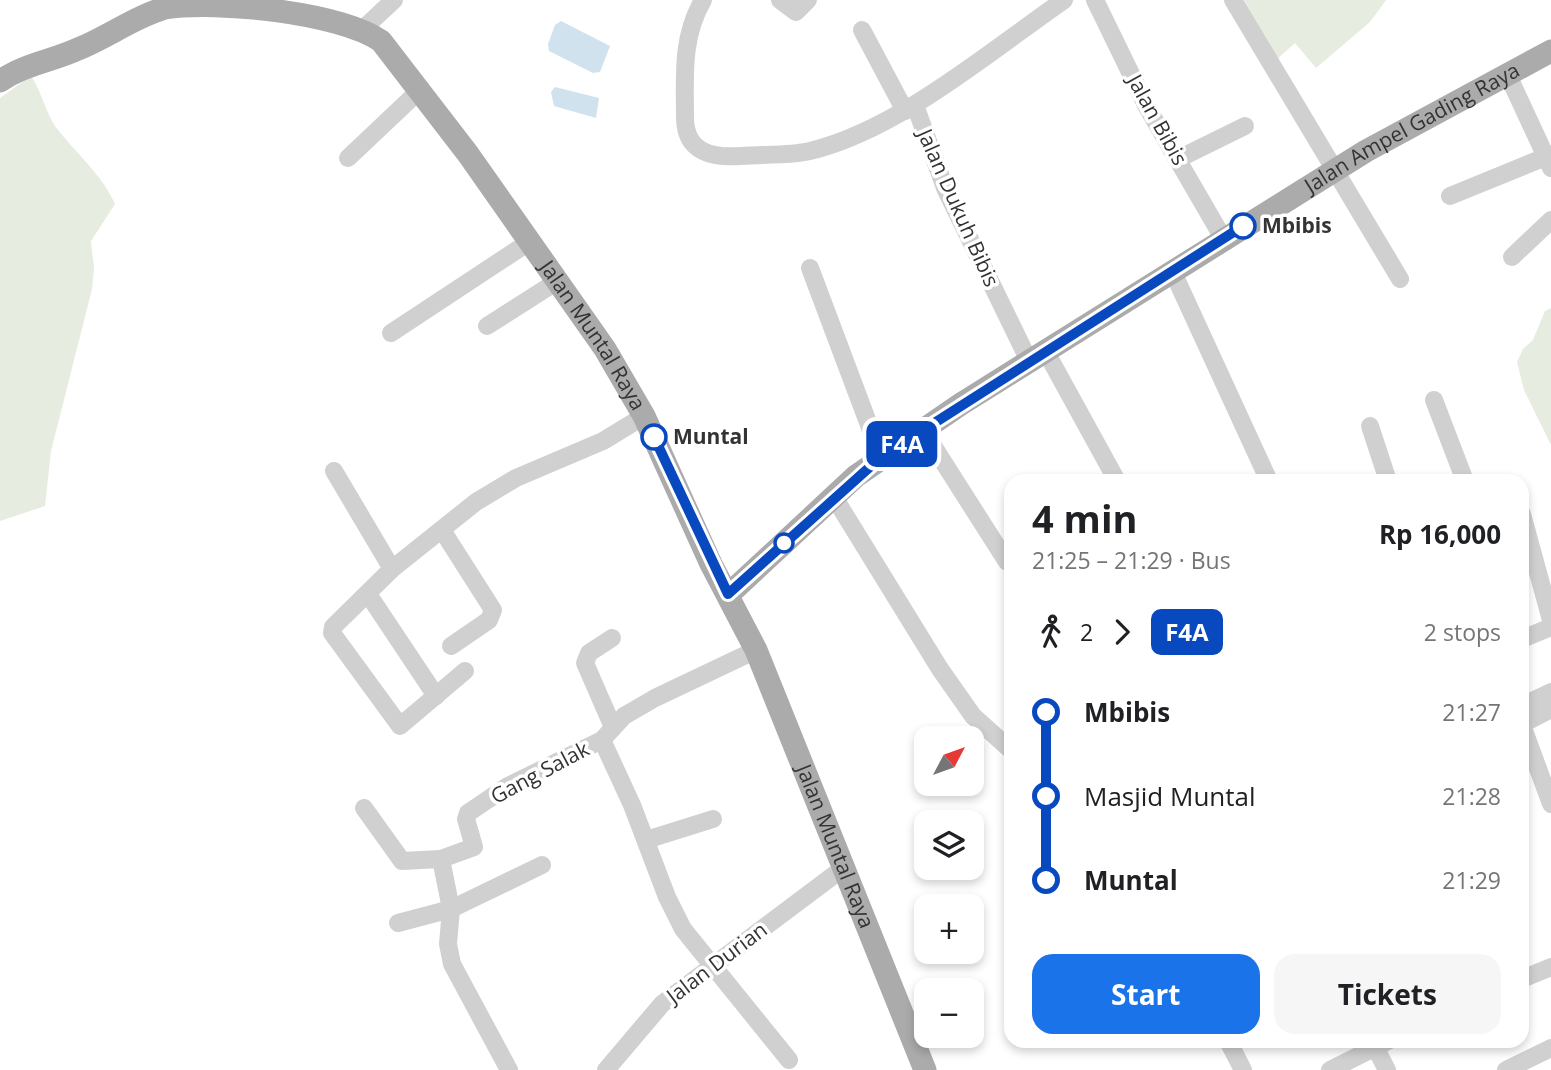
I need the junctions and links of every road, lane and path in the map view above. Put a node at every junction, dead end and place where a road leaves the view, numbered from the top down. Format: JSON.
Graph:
{"nodes":[{"id":1,"x":394,"y":0,"type":"edge"},
{"id":2,"x":703,"y":0,"type":"edge"},
{"id":3,"x":780,"y":0,"type":"edge"},
{"id":4,"x":807,"y":0,"type":"edge"},
{"id":5,"x":1064,"y":0,"type":"edge"},
{"id":6,"x":1095,"y":0,"type":"edge"},
{"id":7,"x":1233,"y":0,"type":"edge"},
{"id":8,"x":363,"y":29,"type":"junction"},
{"id":9,"x":862,"y":30,"type":"dead end"},
{"id":10,"x":1551,"y":51,"type":"edge"},
{"id":11,"x":1508,"y":75,"type":"junction"},
{"id":12,"x":0,"y":81,"type":"edge"},
{"id":13,"x":421,"y":89,"type":"junction"},
{"id":14,"x":910,"y":108,"type":"junction"},
{"id":15,"x":1245,"y":126,"type":"dead end"},
{"id":16,"x":348,"y":159,"type":"dead end"},
{"id":17,"x":1178,"y":159,"type":"junction"},
{"id":18,"x":1549,"y":162,"type":"edge"},
{"id":19,"x":1333,"y":172,"type":"junction"},
{"id":20,"x":1450,"y":197,"type":"dead end"},
{"id":21,"x":1551,"y":220,"type":"edge"},
{"id":22,"x":1223,"y":238,"type":"junction"},
{"id":23,"x":528,"y":242,"type":"junction"},
{"id":24,"x":1512,"y":257,"type":"dead end"},
{"id":25,"x":810,"y":268,"type":"dead end"},
{"id":26,"x":1172,"y":270,"type":"junction"},
{"id":27,"x":1400,"y":279,"type":"dead end"},
{"id":28,"x":556,"y":282,"type":"junction"},
{"id":29,"x":487,"y":326,"type":"dead end"},
{"id":30,"x":391,"y":333,"type":"dead end"},
{"id":31,"x":1037,"y":356,"type":"junction"},
{"id":32,"x":1434,"y":400,"type":"dead end"},
{"id":33,"x":644,"y":416,"type":"junction"},
{"id":34,"x":1370,"y":426,"type":"dead end"},
{"id":35,"x":923,"y":430,"type":"junction"},
{"id":36,"x":881,"y":457,"type":"junction"},
{"id":37,"x":334,"y":471,"type":"dead end"},
{"id":38,"x":1113,"y":474,"type":"edge"},
{"id":39,"x":1266,"y":474,"type":"edge"},
{"id":40,"x":1386,"y":474,"type":"edge"},
{"id":41,"x":1462,"y":474,"type":"edge"},
{"id":42,"x":834,"y":497,"type":"junction"},
{"id":43,"x":442,"y":530,"type":"junction"},
{"id":44,"x":1004,"y":557,"type":"edge"},
{"id":45,"x":1529,"y":559,"type":"edge"},
{"id":46,"x":392,"y":569,"type":"junction"},
{"id":47,"x":368,"y":594,"type":"junction"},
{"id":48,"x":728,"y":594,"type":"junction"},
{"id":49,"x":1551,"y":620,"type":"edge"},
{"id":50,"x":1551,"y":628,"type":"edge"},
{"id":51,"x":1529,"y":636,"type":"edge"},
{"id":52,"x":612,"y":638,"type":"dead end"},
{"id":53,"x":451,"y":646,"type":"dead end"},
{"id":54,"x":756,"y":650,"type":"junction"},
{"id":55,"x":465,"y":671,"type":"dead end"},
{"id":56,"x":1551,"y":692,"type":"edge"},
{"id":57,"x":436,"y":696,"type":"junction"},
{"id":58,"x":1529,"y":703,"type":"edge"},
{"id":59,"x":1551,"y":709,"type":"edge"},
{"id":60,"x":1529,"y":721,"type":"edge"},
{"id":61,"x":607,"y":733,"type":"junction"},
{"id":62,"x":1004,"y":744,"type":"edge"},
{"id":63,"x":1529,"y":744,"type":"edge"},
{"id":64,"x":1551,"y":804,"type":"edge"},
{"id":65,"x":364,"y":808,"type":"dead end"},
{"id":66,"x":713,"y":819,"type":"dead end"},
{"id":67,"x":646,"y":840,"type":"junction"},
{"id":68,"x":441,"y":859,"type":"junction"},
{"id":69,"x":542,"y":865,"type":"dead end"},
{"id":70,"x":842,"y":869,"type":"junction"},
{"id":71,"x":451,"y":909,"type":"junction"},
{"id":72,"x":398,"y":923,"type":"dead end"},
{"id":73,"x":712,"y":966,"type":"junction"},
{"id":74,"x":1232,"y":1048,"type":"edge"},
{"id":75,"x":1372,"y":1048,"type":"edge"},
{"id":76,"x":1383,"y":1048,"type":"edge"},
{"id":77,"x":1551,"y":1048,"type":"edge"},
{"id":78,"x":789,"y":1060,"type":"dead end"},
{"id":79,"x":509,"y":1070,"type":"edge"},
{"id":80,"x":606,"y":1070,"type":"edge"},
{"id":81,"x":925,"y":1070,"type":"edge"},
{"id":82,"x":1243,"y":1070,"type":"edge"},
{"id":83,"x":1330,"y":1070,"type":"edge"},
{"id":84,"x":1387,"y":1070,"type":"edge"},
{"id":85,"x":1506,"y":1070,"type":"edge"}],
"edges":[{"from":1,"to":8,"type":"street"},
{"from":2,"to":14,"type":"street"},
{"from":3,"to":4,"type":"street"},
{"from":5,"to":14,"type":"street","name":"Jalan Dukuh Bibis"},
{"from":6,"to":17,"type":"street","name":"Jalan Bibis"},
{"from":7,"to":19,"type":"street"},
{"from":8,"to":12,"type":"main road","name":"Jalan Muntal Raya"},
{"from":8,"to":13,"type":"main road","name":"Jalan Muntal Raya"},
{"from":9,"to":14,"type":"street"},
{"from":10,"to":11,"type":"main road","name":"Jalan Ampel Gading Raya"},
{"from":11,"to":18,"type":"street"},
{"from":11,"to":19,"type":"main road","name":"Jalan Ampel Gading Raya"},
{"from":13,"to":16,"type":"street"},
{"from":13,"to":23,"type":"main road","name":"Jalan Muntal Raya"},
{"from":14,"to":31,"type":"street","name":"Jalan Dukuh Bibis"},
{"from":15,"to":17,"type":"street"},
{"from":17,"to":22,"type":"street","name":"Jalan Bibis"},
{"from":18,"to":20,"type":"street"},
{"from":19,"to":22,"type":"main road","name":"Jalan Ampel Gading Raya"},
{"from":19,"to":27,"type":"street"},
{"from":21,"to":24,"type":"street"},
{"from":22,"to":26,"type":"main road","name":"Jalan Ampel Gading Raya"},
{"from":23,"to":28,"type":"main road","name":"Jalan Muntal Raya"},
{"from":23,"to":30,"type":"street"},
{"from":25,"to":36,"type":"street"},
{"from":26,"to":31,"type":"main road","name":"Jalan Ampel Gading Raya"},
{"from":26,"to":39,"type":"street"},
{"from":28,"to":29,"type":"street"},
{"from":28,"to":33,"type":"main road","name":"Jalan Muntal Raya"},
{"from":31,"to":35,"type":"main road","name":"Jalan Ampel Gading Raya"},
{"from":31,"to":38,"type":"street","name":"Jalan Dukuh Bibis"},
{"from":32,"to":41,"type":"street"},
{"from":33,"to":43,"type":"street"},
{"from":33,"to":48,"type":"main road","name":"Jalan Muntal Raya"},
{"from":34,"to":40,"type":"street"},
{"from":35,"to":36,"type":"main road","name":"Jalan Ampel Gading Raya"},
{"from":35,"to":44,"type":"street"},
{"from":36,"to":42,"type":"main road","name":"Jalan Ampel Gading Raya"},
{"from":37,"to":46,"type":"street"},
{"from":42,"to":48,"type":"main road","name":"Jalan Ampel Gading Raya"},
{"from":42,"to":62,"type":"street"},
{"from":43,"to":46,"type":"street"},
{"from":43,"to":53,"type":"street"},
{"from":45,"to":49,"type":"street"},
{"from":46,"to":47,"type":"street"},
{"from":47,"to":57,"type":"street"},
{"from":47,"to":57,"type":"street"},
{"from":48,"to":54,"type":"main road","name":"Jalan Muntal Raya"},
{"from":50,"to":51,"type":"street"},
{"from":52,"to":61,"type":"street"},
{"from":54,"to":61,"type":"street","name":"Gang Salak"},
{"from":54,"to":70,"type":"main road","name":"Jalan Muntal Raya"},
{"from":55,"to":57,"type":"street"},
{"from":56,"to":58,"type":"street"},
{"from":59,"to":60,"type":"street"},
{"from":61,"to":67,"type":"street"},
{"from":61,"to":68,"type":"street","name":"Gang Salak"},
{"from":63,"to":64,"type":"street"},
{"from":65,"to":68,"type":"street"},
{"from":66,"to":67,"type":"street"},
{"from":67,"to":73,"type":"street"},
{"from":68,"to":71,"type":"street"},
{"from":69,"to":71,"type":"street"},
{"from":70,"to":73,"type":"street","name":"Jalan Durian"},
{"from":70,"to":81,"type":"main road","name":"Jalan Muntal Raya"},
{"from":71,"to":72,"type":"street"},
{"from":71,"to":79,"type":"street"},
{"from":73,"to":78,"type":"street"},
{"from":73,"to":80,"type":"street","name":"Jalan Durian"},
{"from":74,"to":82,"type":"street"},
{"from":75,"to":83,"type":"street"},
{"from":76,"to":84,"type":"street"},
{"from":77,"to":85,"type":"street"}]}
